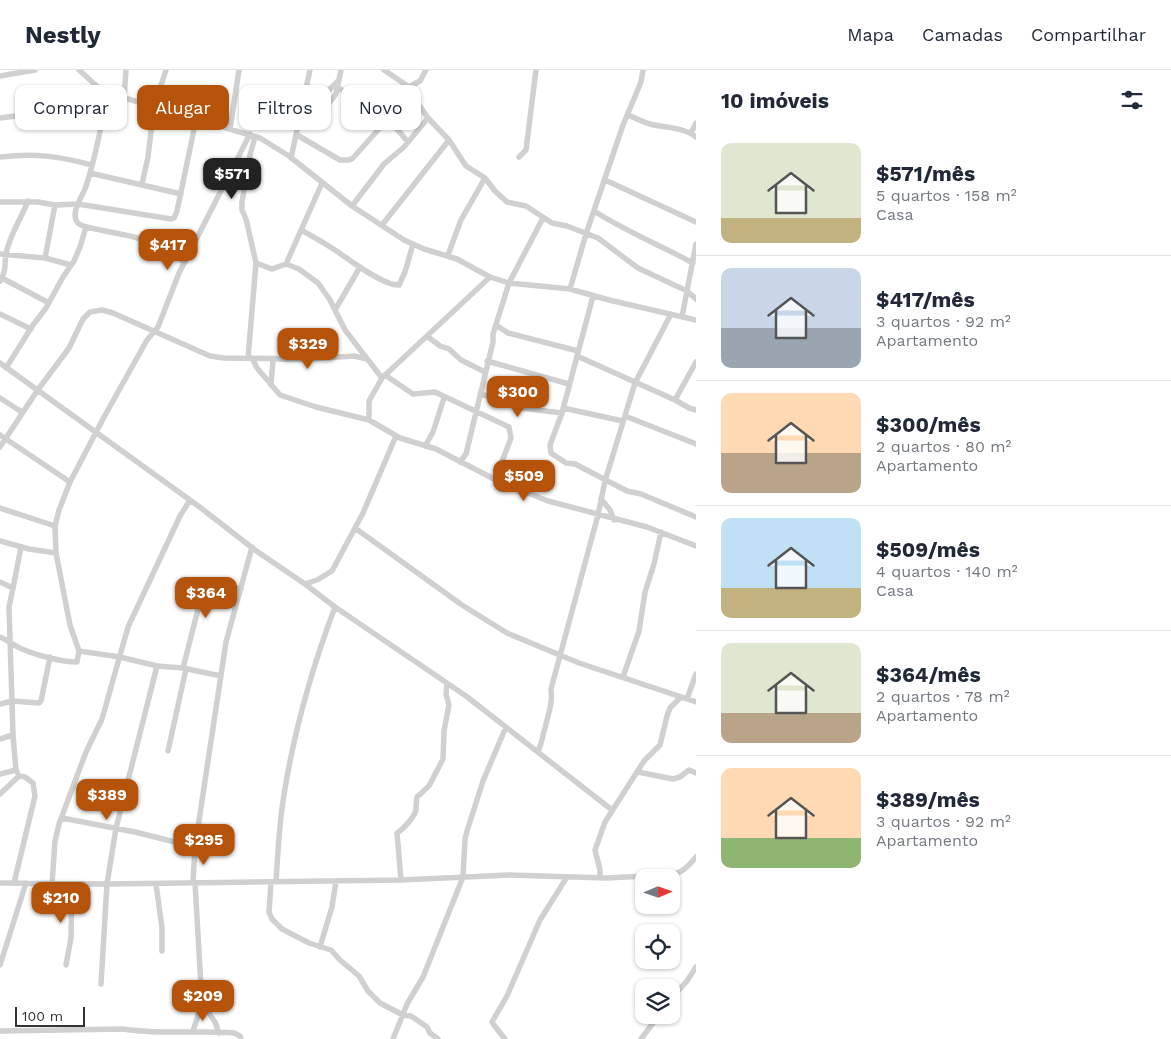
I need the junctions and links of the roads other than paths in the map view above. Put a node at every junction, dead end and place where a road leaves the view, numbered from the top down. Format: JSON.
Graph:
{"nodes":[{"id":1,"x":35,"y":70,"type":"edge"},
{"id":2,"x":79,"y":70,"type":"edge"},
{"id":3,"x":126,"y":70,"type":"edge"},
{"id":4,"x":166,"y":70,"type":"edge"},
{"id":5,"x":239,"y":70,"type":"edge"},
{"id":6,"x":310,"y":70,"type":"edge"},
{"id":7,"x":341,"y":70,"type":"edge"},
{"id":8,"x":385,"y":70,"type":"edge"},
{"id":9,"x":426,"y":70,"type":"edge"},
{"id":10,"x":536,"y":70,"type":"edge"},
{"id":11,"x":643,"y":70,"type":"edge"},
{"id":12,"x":0,"y":76,"type":"edge"},
{"id":13,"x":338,"y":81,"type":"junction"},
{"id":14,"x":96,"y":85,"type":"edge"},
{"id":15,"x":125,"y":85,"type":"edge"},
{"id":16,"x":161,"y":85,"type":"edge"},
{"id":17,"x":307,"y":85,"type":"edge"},
{"id":18,"x":406,"y":85,"type":"edge"},
{"id":19,"x":413,"y":85,"type":"edge"},
{"id":20,"x":331,"y":88,"type":"edge"},
{"id":21,"x":338,"y":88,"type":"junction"},
{"id":22,"x":341,"y":90,"type":"edge"},
{"id":23,"x":331,"y":100,"type":"edge"},
{"id":24,"x":421,"y":107,"type":"edge"},
{"id":25,"x":15,"y":115,"type":"edge"},
{"id":26,"x":628,"y":115,"type":"junction"},
{"id":27,"x":0,"y":118,"type":"edge"},
{"id":28,"x":428,"y":118,"type":"junction"},
{"id":29,"x":696,"y":123,"type":"edge"},
{"id":30,"x":230,"y":129,"type":"joint"},
{"id":31,"x":100,"y":130,"type":"edge"},
{"id":32,"x":151,"y":130,"type":"edge"},
{"id":33,"x":194,"y":130,"type":"edge"},
{"id":34,"x":297,"y":130,"type":"edge"},
{"id":35,"x":378,"y":130,"type":"edge"},
{"id":36,"x":397,"y":130,"type":"edge"},
{"id":37,"x":252,"y":135,"type":"junction"},
{"id":38,"x":296,"y":135,"type":"junction"},
{"id":39,"x":694,"y":135,"type":"edge"},
{"id":40,"x":449,"y":140,"type":"junction"},
{"id":41,"x":408,"y":142,"type":"junction"},
{"id":42,"x":0,"y":157,"type":"edge"},
{"id":43,"x":519,"y":157,"type":"dead end"},
{"id":44,"x":291,"y":158,"type":"junction"},
{"id":45,"x":92,"y":165,"type":"junction"},
{"id":46,"x":90,"y":173,"type":"junction"},
{"id":47,"x":485,"y":178,"type":"junction"},
{"id":48,"x":605,"y":180,"type":"junction"},
{"id":49,"x":322,"y":183,"type":"junction"},
{"id":50,"x":142,"y":184,"type":"junction"},
{"id":51,"x":181,"y":194,"type":"junction"},
{"id":52,"x":0,"y":202,"type":"edge"},
{"id":53,"x":28,"y":202,"type":"junction"},
{"id":54,"x":78,"y":204,"type":"junction"},
{"id":55,"x":55,"y":205,"type":"junction"},
{"id":56,"x":352,"y":206,"type":"junction"},
{"id":57,"x":594,"y":211,"type":"junction"},
{"id":58,"x":543,"y":218,"type":"junction"},
{"id":59,"x":696,"y":222,"type":"edge"},
{"id":60,"x":382,"y":225,"type":"junction"},
{"id":61,"x":86,"y":227,"type":"junction"},
{"id":62,"x":301,"y":230,"type":"junction"},
{"id":63,"x":586,"y":234,"type":"junction"},
{"id":64,"x":412,"y":244,"type":"junction"},
{"id":65,"x":696,"y":244,"type":"edge"},
{"id":66,"x":3,"y":254,"type":"edge"},
{"id":67,"x":448,"y":255,"type":"junction"},
{"id":68,"x":45,"y":258,"type":"junction"},
{"id":69,"x":185,"y":262,"type":"junction"},
{"id":70,"x":256,"y":263,"type":"junction"},
{"id":71,"x":693,"y":263,"type":"junction"},
{"id":72,"x":286,"y":264,"type":"junction"},
{"id":73,"x":71,"y":265,"type":"junction"},
{"id":74,"x":360,"y":267,"type":"junction"},
{"id":75,"x":696,"y":271,"type":"edge"},
{"id":76,"x":690,"y":275,"type":"junction"},
{"id":77,"x":490,"y":277,"type":"junction"},
{"id":78,"x":1,"y":280,"type":"edge"},
{"id":79,"x":509,"y":283,"type":"junction"},
{"id":80,"x":570,"y":289,"type":"junction"},
{"id":81,"x":687,"y":291,"type":"junction"},
{"id":82,"x":593,"y":296,"type":"junction"},
{"id":83,"x":696,"y":298,"type":"edge"},
{"id":84,"x":49,"y":303,"type":"junction"},
{"id":85,"x":335,"y":310,"type":"junction"},
{"id":86,"x":0,"y":314,"type":"edge"},
{"id":87,"x":671,"y":314,"type":"junction"},
{"id":88,"x":682,"y":316,"type":"junction"},
{"id":89,"x":696,"y":320,"type":"edge"},
{"id":90,"x":496,"y":325,"type":"junction"},
{"id":91,"x":31,"y":329,"type":"junction"},
{"id":92,"x":156,"y":330,"type":"junction"},
{"id":93,"x":508,"y":333,"type":"junction"},
{"id":94,"x":427,"y":336,"type":"junction"},
{"id":95,"x":493,"y":337,"type":"junction"},
{"id":96,"x":578,"y":354,"type":"junction"},
{"id":97,"x":250,"y":358,"type":"junction"},
{"id":98,"x":273,"y":359,"type":"junction"},
{"id":99,"x":367,"y":359,"type":"junction"},
{"id":100,"x":487,"y":361,"type":"junction"},
{"id":101,"x":696,"y":362,"type":"edge"},
{"id":102,"x":0,"y":363,"type":"edge"},
{"id":103,"x":6,"y":368,"type":"junction"},
{"id":104,"x":485,"y":372,"type":"junction"},
{"id":105,"x":384,"y":376,"type":"junction"},
{"id":106,"x":635,"y":383,"type":"junction"},
{"id":107,"x":271,"y":384,"type":"junction"},
{"id":108,"x":569,"y":384,"type":"junction"},
{"id":109,"x":37,"y":391,"type":"junction"},
{"id":110,"x":480,"y":394,"type":"junction"},
{"id":111,"x":0,"y":398,"type":"edge"},
{"id":112,"x":444,"y":398,"type":"junction"},
{"id":113,"x":675,"y":400,"type":"junction"},
{"id":114,"x":696,"y":410,"type":"edge"},
{"id":115,"x":475,"y":411,"type":"junction"},
{"id":116,"x":563,"y":411,"type":"junction"},
{"id":117,"x":22,"y":412,"type":"junction"},
{"id":118,"x":624,"y":419,"type":"junction"},
{"id":119,"x":369,"y":420,"type":"junction"},
{"id":120,"x":96,"y":432,"type":"junction"},
{"id":121,"x":396,"y":436,"type":"junction"},
{"id":122,"x":3,"y":437,"type":"edge"},
{"id":123,"x":696,"y":444,"type":"edge"},
{"id":124,"x":425,"y":446,"type":"junction"},
{"id":125,"x":0,"y":447,"type":"edge"},
{"id":126,"x":460,"y":462,"type":"junction"},
{"id":127,"x":495,"y":480,"type":"junction"},
{"id":128,"x":605,"y":480,"type":"junction"},
{"id":129,"x":70,"y":482,"type":"junction"},
{"id":130,"x":601,"y":499,"type":"junction"},
{"id":131,"x":190,"y":500,"type":"junction"},
{"id":132,"x":0,"y":508,"type":"edge"},
{"id":133,"x":598,"y":516,"type":"junction"},
{"id":134,"x":696,"y":517,"type":"edge"},
{"id":135,"x":614,"y":520,"type":"junction"},
{"id":136,"x":55,"y":526,"type":"junction"},
{"id":137,"x":355,"y":528,"type":"junction"},
{"id":138,"x":661,"y":532,"type":"junction"},
{"id":139,"x":0,"y":541,"type":"edge"},
{"id":140,"x":696,"y":546,"type":"edge"},
{"id":141,"x":21,"y":547,"type":"junction"},
{"id":142,"x":252,"y":547,"type":"junction"},
{"id":143,"x":56,"y":552,"type":"junction"},
{"id":144,"x":0,"y":582,"type":"edge"},
{"id":145,"x":305,"y":584,"type":"junction"},
{"id":146,"x":14,"y":588,"type":"junction"},
{"id":147,"x":241,"y":589,"type":"junction"},
{"id":148,"x":335,"y":608,"type":"junction"},
{"id":149,"x":0,"y":637,"type":"edge"},
{"id":150,"x":10,"y":641,"type":"junction"},
{"id":151,"x":79,"y":651,"type":"junction"},
{"id":152,"x":560,"y":656,"type":"junction"},
{"id":153,"x":120,"y":657,"type":"junction"},
{"id":154,"x":50,"y":658,"type":"junction"},
{"id":155,"x":157,"y":666,"type":"junction"},
{"id":156,"x":185,"y":669,"type":"junction"},
{"id":157,"x":696,"y":674,"type":"edge"},
{"id":158,"x":221,"y":676,"type":"junction"},
{"id":159,"x":623,"y":677,"type":"junction"},
{"id":160,"x":447,"y":683,"type":"junction"},
{"id":161,"x":670,"y":694,"type":"junction"},
{"id":162,"x":684,"y":698,"type":"junction"},
{"id":163,"x":12,"y":701,"type":"junction"},
{"id":164,"x":696,"y":702,"type":"edge"},
{"id":165,"x":0,"y":704,"type":"edge"},
{"id":166,"x":674,"y":704,"type":"junction"},
{"id":167,"x":506,"y":727,"type":"junction"},
{"id":168,"x":13,"y":735,"type":"junction"},
{"id":169,"x":0,"y":739,"type":"edge"},
{"id":170,"x":168,"y":751,"type":"dead end"},
{"id":171,"x":538,"y":752,"type":"junction"},
{"id":172,"x":16,"y":770,"type":"junction"},
{"id":173,"x":638,"y":772,"type":"junction"},
{"id":174,"x":696,"y":772,"type":"edge"},
{"id":175,"x":0,"y":774,"type":"edge"},
{"id":176,"x":20,"y":776,"type":"junction"},
{"id":177,"x":0,"y":794,"type":"edge"},
{"id":178,"x":612,"y":810,"type":"junction"},
{"id":179,"x":62,"y":818,"type":"junction"},
{"id":180,"x":116,"y":828,"type":"junction"},
{"id":181,"x":195,"y":848,"type":"junction"},
{"id":182,"x":695,"y":860,"type":"edge"},
{"id":183,"x":567,"y":876,"type":"junction"},
{"id":184,"x":463,"y":877,"type":"junction"},
{"id":185,"x":600,"y":877,"type":"junction"},
{"id":186,"x":401,"y":880,"type":"junction"},
{"id":187,"x":336,"y":881,"type":"junction"},
{"id":188,"x":273,"y":882,"type":"junction"},
{"id":189,"x":0,"y":883,"type":"edge"},
{"id":190,"x":14,"y":883,"type":"junction"},
{"id":191,"x":26,"y":883,"type":"junction"},
{"id":192,"x":194,"y":883,"type":"junction"},
{"id":193,"x":52,"y":884,"type":"junction"},
{"id":194,"x":72,"y":884,"type":"junction"},
{"id":195,"x":107,"y":884,"type":"junction"},
{"id":196,"x":156,"y":884,"type":"junction"},
{"id":197,"x":320,"y":947,"type":"junction"},
{"id":198,"x":162,"y":951,"type":"dead end"},
{"id":199,"x":0,"y":963,"type":"edge"},
{"id":200,"x":66,"y":965,"type":"dead end"},
{"id":201,"x":696,"y":967,"type":"edge"},
{"id":202,"x":101,"y":984,"type":"dead end"},
{"id":203,"x":680,"y":989,"type":"edge"},
{"id":204,"x":202,"y":1003,"type":"junction"},
{"id":205,"x":403,"y":1015,"type":"junction"},
{"id":206,"x":652,"y":1024,"type":"edge"},
{"id":207,"x":0,"y":1031,"type":"edge"},
{"id":208,"x":193,"y":1031,"type":"junction"},
{"id":209,"x":219,"y":1033,"type":"junction"},
{"id":210,"x":241,"y":1039,"type":"edge"},
{"id":211,"x":393,"y":1039,"type":"edge"},
{"id":212,"x":438,"y":1039,"type":"edge"},
{"id":213,"x":505,"y":1039,"type":"edge"},
{"id":214,"x":641,"y":1039,"type":"edge"}],
"edges":[{"from":1,"to":12,"type":"street"},
{"from":2,"to":14,"type":"street"},
{"from":3,"to":15,"type":"street"},
{"from":4,"to":16,"type":"street"},
{"from":5,"to":30,"type":"street"},
{"from":6,"to":17,"type":"street"},
{"from":7,"to":13,"type":"street"},
{"from":8,"to":18,"type":"street"},
{"from":9,"to":19,"type":"street"},
{"from":10,"to":43,"type":"street"},
{"from":11,"to":26,"type":"street"},
{"from":13,"to":20,"type":"street"},
{"from":13,"to":21,"type":"street"},
{"from":21,"to":22,"type":"street"},
{"from":21,"to":23,"type":"street"},
{"from":24,"to":28,"type":"street"},
{"from":25,"to":27,"type":"street"},
{"from":26,"to":39,"type":"street"},
{"from":26,"to":48,"type":"street"},
{"from":28,"to":40,"type":"street"},
{"from":28,"to":41,"type":"street"},
{"from":29,"to":39,"type":"street"},
{"from":30,"to":37,"type":"street"},
{"from":31,"to":45,"type":"street"},
{"from":32,"to":50,"type":"street"},
{"from":33,"to":51,"type":"street"},
{"from":34,"to":38,"type":"street"},
{"from":35,"to":38,"type":"street"},
{"from":36,"to":41,"type":"street"},
{"from":37,"to":44,"type":"street"},
{"from":37,"to":69,"type":"street"},
{"from":37,"to":70,"type":"street"},
{"from":38,"to":44,"type":"street"},
{"from":40,"to":47,"type":"street"},
{"from":40,"to":60,"type":"street"},
{"from":41,"to":56,"type":"street"},
{"from":42,"to":45,"type":"street"},
{"from":44,"to":49,"type":"street"},
{"from":45,"to":46,"type":"street"},
{"from":46,"to":50,"type":"street"},
{"from":46,"to":54,"type":"street"},
{"from":47,"to":58,"type":"street"},
{"from":47,"to":67,"type":"street"},
{"from":48,"to":57,"type":"street"},
{"from":48,"to":59,"type":"street"},
{"from":49,"to":56,"type":"street"},
{"from":49,"to":62,"type":"street"},
{"from":50,"to":51,"type":"street"},
{"from":51,"to":54,"type":"street"},
{"from":52,"to":53,"type":"street"},
{"from":53,"to":55,"type":"street"},
{"from":53,"to":66,"type":"street"},
{"from":54,"to":55,"type":"street"},
{"from":54,"to":61,"type":"street"},
{"from":55,"to":68,"type":"street"},
{"from":56,"to":60,"type":"street"},
{"from":57,"to":63,"type":"street"},
{"from":57,"to":71,"type":"street"},
{"from":58,"to":63,"type":"street"},
{"from":58,"to":79,"type":"street"},
{"from":60,"to":64,"type":"street"},
{"from":61,"to":69,"type":"street"},
{"from":61,"to":73,"type":"street"},
{"from":62,"to":72,"type":"street"},
{"from":62,"to":74,"type":"street"},
{"from":63,"to":80,"type":"street"},
{"from":63,"to":81,"type":"street"},
{"from":64,"to":67,"type":"street"},
{"from":64,"to":74,"type":"street"},
{"from":65,"to":71,"type":"street"},
{"from":66,"to":68,"type":"street"},
{"from":66,"to":78,"type":"street"},
{"from":67,"to":77,"type":"street"},
{"from":68,"to":73,"type":"street"},
{"from":69,"to":92,"type":"street"},
{"from":70,"to":72,"type":"street"},
{"from":70,"to":97,"type":"street"},
{"from":71,"to":76,"type":"street"},
{"from":72,"to":85,"type":"street"},
{"from":73,"to":84,"type":"street"},
{"from":74,"to":85,"type":"street"},
{"from":75,"to":76,"type":"street"},
{"from":76,"to":81,"type":"street"},
{"from":77,"to":79,"type":"street"},
{"from":77,"to":94,"type":"street"},
{"from":78,"to":84,"type":"street"},
{"from":79,"to":80,"type":"street"},
{"from":79,"to":90,"type":"street"},
{"from":80,"to":82,"type":"street"},
{"from":81,"to":83,"type":"street"},
{"from":81,"to":88,"type":"street"},
{"from":82,"to":87,"type":"street"},
{"from":82,"to":96,"type":"street"},
{"from":84,"to":91,"type":"street"},
{"from":85,"to":99,"type":"street"},
{"from":86,"to":91,"type":"street"},
{"from":87,"to":88,"type":"street"},
{"from":87,"to":106,"type":"street"},
{"from":88,"to":89,"type":"street"},
{"from":90,"to":93,"type":"street"},
{"from":90,"to":95,"type":"street"},
{"from":91,"to":103,"type":"street"},
{"from":92,"to":97,"type":"street"},
{"from":92,"to":109,"type":"street"},
{"from":92,"to":120,"type":"street"},
{"from":93,"to":95,"type":"street"},
{"from":93,"to":96,"type":"street"},
{"from":94,"to":104,"type":"street"},
{"from":94,"to":105,"type":"street"},
{"from":95,"to":100,"type":"street"},
{"from":96,"to":106,"type":"street"},
{"from":96,"to":108,"type":"street"},
{"from":97,"to":98,"type":"street"},
{"from":97,"to":107,"type":"street"},
{"from":98,"to":99,"type":"street"},
{"from":98,"to":107,"type":"street"},
{"from":99,"to":105,"type":"street"},
{"from":100,"to":104,"type":"street"},
{"from":100,"to":108,"type":"street"},
{"from":101,"to":113,"type":"street"},
{"from":102,"to":103,"type":"street"},
{"from":103,"to":109,"type":"street"},
{"from":104,"to":110,"type":"street"},
{"from":105,"to":112,"type":"street"},
{"from":105,"to":119,"type":"street"},
{"from":106,"to":113,"type":"street"},
{"from":106,"to":118,"type":"street"},
{"from":107,"to":119,"type":"street"},
{"from":108,"to":116,"type":"street"},
{"from":109,"to":117,"type":"street"},
{"from":109,"to":120,"type":"street"},
{"from":110,"to":115,"type":"street"},
{"from":110,"to":116,"type":"street"},
{"from":111,"to":117,"type":"street"},
{"from":112,"to":115,"type":"street"},
{"from":112,"to":124,"type":"street"},
{"from":113,"to":114,"type":"street"},
{"from":115,"to":126,"type":"street"},
{"from":115,"to":127,"type":"street"},
{"from":116,"to":118,"type":"street"},
{"from":116,"to":128,"type":"street"},
{"from":117,"to":122,"type":"street"},
{"from":118,"to":123,"type":"street"},
{"from":118,"to":128,"type":"street"},
{"from":119,"to":121,"type":"street"},
{"from":120,"to":129,"type":"street"},
{"from":120,"to":131,"type":"street"},
{"from":121,"to":124,"type":"street"},
{"from":121,"to":137,"type":"street"},
{"from":122,"to":125,"type":"street"},
{"from":122,"to":129,"type":"street"},
{"from":124,"to":126,"type":"street"},
{"from":126,"to":127,"type":"street"},
{"from":127,"to":133,"type":"street"},
{"from":128,"to":130,"type":"street"},
{"from":128,"to":134,"type":"street"},
{"from":129,"to":136,"type":"street"},
{"from":130,"to":133,"type":"street"},
{"from":130,"to":135,"type":"street"},
{"from":131,"to":142,"type":"street"},
{"from":131,"to":153,"type":"street"},
{"from":132,"to":136,"type":"street"},
{"from":133,"to":135,"type":"street"},
{"from":133,"to":152,"type":"street"},
{"from":135,"to":138,"type":"street"},
{"from":136,"to":143,"type":"street"},
{"from":137,"to":145,"type":"street"},
{"from":137,"to":152,"type":"street"},
{"from":138,"to":140,"type":"street"},
{"from":138,"to":159,"type":"street"},
{"from":139,"to":141,"type":"street"},
{"from":141,"to":143,"type":"street"},
{"from":141,"to":146,"type":"street"},
{"from":142,"to":145,"type":"street"},
{"from":142,"to":147,"type":"street"},
{"from":143,"to":151,"type":"street"},
{"from":144,"to":146,"type":"street"},
{"from":145,"to":148,"type":"street"},
{"from":146,"to":150,"type":"street"},
{"from":147,"to":156,"type":"street"},
{"from":147,"to":158,"type":"street"},
{"from":148,"to":160,"type":"street"},
{"from":148,"to":188,"type":"street"},
{"from":149,"to":150,"type":"street"},
{"from":150,"to":154,"type":"street"},
{"from":150,"to":163,"type":"street"},
{"from":151,"to":153,"type":"street"},
{"from":151,"to":154,"type":"street"},
{"from":152,"to":159,"type":"street"},
{"from":152,"to":171,"type":"street"},
{"from":153,"to":155,"type":"street"},
{"from":153,"to":179,"type":"street"},
{"from":154,"to":163,"type":"street"},
{"from":155,"to":156,"type":"street"},
{"from":155,"to":180,"type":"street"},
{"from":156,"to":158,"type":"street"},
{"from":156,"to":170,"type":"street"},
{"from":157,"to":162,"type":"street"},
{"from":158,"to":181,"type":"street"},
{"from":159,"to":161,"type":"street"},
{"from":160,"to":167,"type":"street"},
{"from":160,"to":186,"type":"street"},
{"from":161,"to":162,"type":"street"},
{"from":161,"to":166,"type":"street"},
{"from":162,"to":164,"type":"street"},
{"from":162,"to":166,"type":"street"},
{"from":163,"to":165,"type":"street"},
{"from":163,"to":168,"type":"street"},
{"from":166,"to":173,"type":"street"},
{"from":167,"to":171,"type":"street"},
{"from":167,"to":184,"type":"street"},
{"from":168,"to":169,"type":"street"},
{"from":168,"to":172,"type":"street"},
{"from":171,"to":178,"type":"street"},
{"from":172,"to":175,"type":"street"},
{"from":172,"to":176,"type":"street"},
{"from":173,"to":174,"type":"street"},
{"from":173,"to":178,"type":"street"},
{"from":176,"to":177,"type":"street"},
{"from":176,"to":190,"type":"street"},
{"from":178,"to":185,"type":"street"},
{"from":179,"to":180,"type":"street"},
{"from":179,"to":193,"type":"street"},
{"from":180,"to":181,"type":"street"},
{"from":180,"to":195,"type":"street"},
{"from":181,"to":192,"type":"street"},
{"from":182,"to":185,"type":"street"},
{"from":183,"to":184,"type":"street"},
{"from":183,"to":185,"type":"street"},
{"from":183,"to":213,"type":"street"},
{"from":184,"to":186,"type":"street"},
{"from":184,"to":205,"type":"street"},
{"from":186,"to":187,"type":"street"},
{"from":187,"to":188,"type":"street"},
{"from":187,"to":197,"type":"street"},
{"from":188,"to":192,"type":"street"},
{"from":188,"to":197,"type":"street"},
{"from":189,"to":190,"type":"street"},
{"from":190,"to":191,"type":"street"},
{"from":191,"to":193,"type":"street"},
{"from":191,"to":199,"type":"street"},
{"from":192,"to":196,"type":"street"},
{"from":192,"to":204,"type":"street"},
{"from":193,"to":194,"type":"street"},
{"from":194,"to":195,"type":"street"},
{"from":194,"to":200,"type":"street"},
{"from":195,"to":196,"type":"street"},
{"from":195,"to":202,"type":"street"},
{"from":196,"to":198,"type":"street"},
{"from":197,"to":205,"type":"street"},
{"from":201,"to":203,"type":"street"},
{"from":204,"to":208,"type":"street"},
{"from":204,"to":209,"type":"street"},
{"from":205,"to":211,"type":"street"},
{"from":205,"to":212,"type":"street"},
{"from":206,"to":214,"type":"street"},
{"from":207,"to":208,"type":"street"},
{"from":208,"to":209,"type":"street"},
{"from":209,"to":210,"type":"street"}]}
